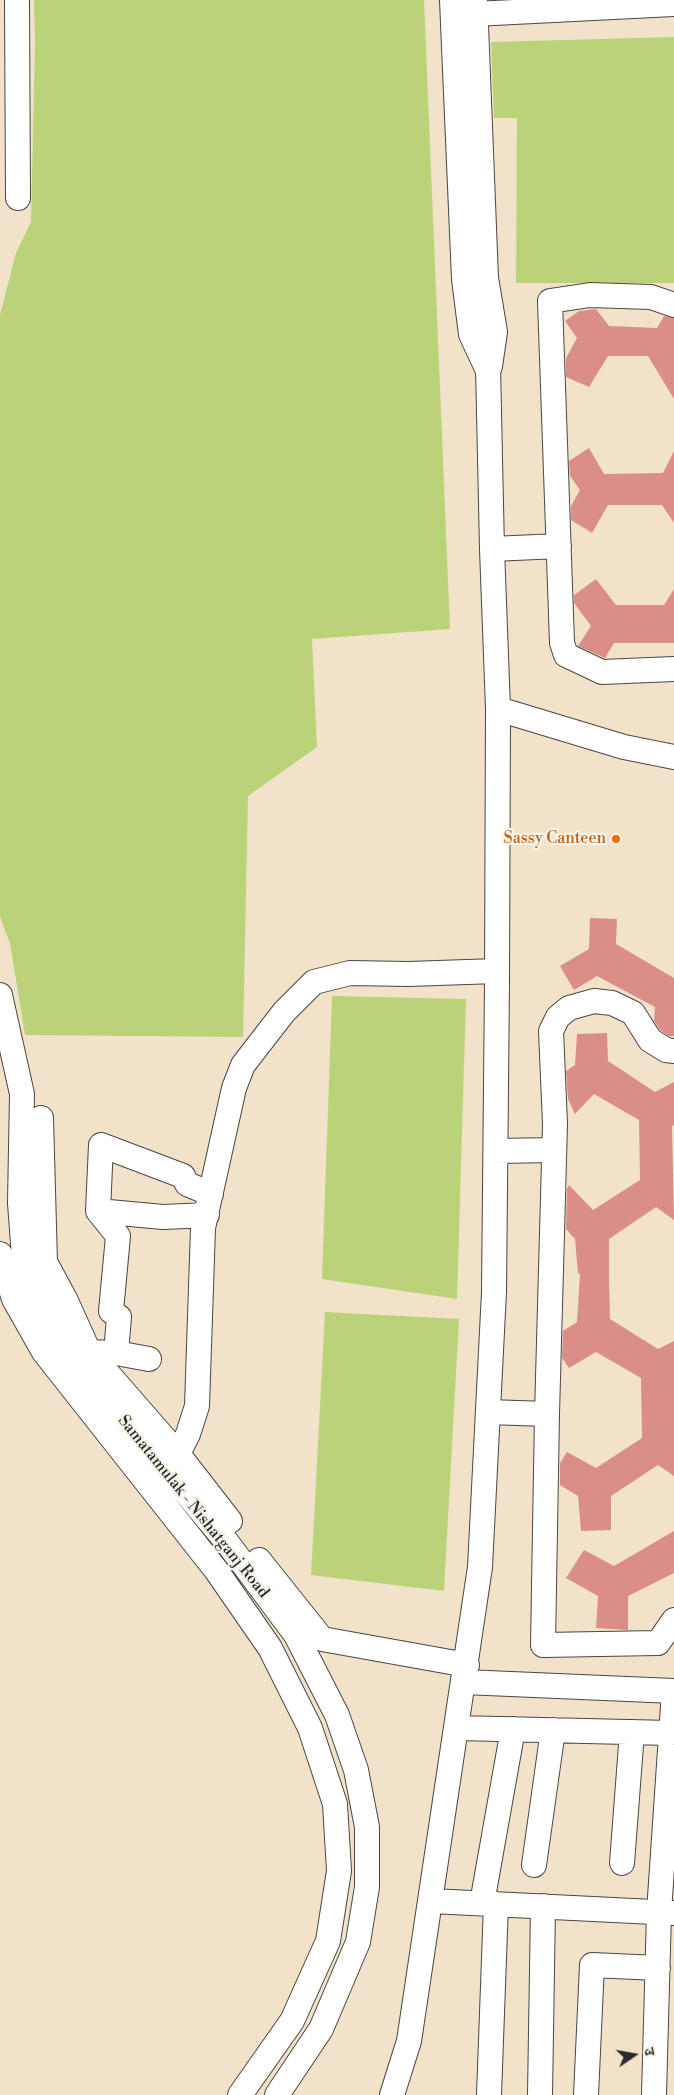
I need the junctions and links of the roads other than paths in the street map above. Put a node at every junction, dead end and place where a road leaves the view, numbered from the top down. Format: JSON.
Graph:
{"nodes":[{"id":1,"x":17,"y":0,"type":"edge"},
{"id":2,"x":674,"y":4,"type":"edge"},
{"id":3,"x":467,"y":5,"type":"edge"},
{"id":4,"x":18,"y":198,"type":"dead end"},
{"id":5,"x":674,"y":305,"type":"edge"},
{"id":6,"x":488,"y":366,"type":"joint"},
{"id":7,"x":559,"y":546,"type":"junction"},
{"id":8,"x":492,"y":549,"type":"junction"},
{"id":9,"x":674,"y":669,"type":"edge"},
{"id":10,"x":498,"y":709,"type":"junction"},
{"id":11,"x":674,"y":757,"type":"edge"},
{"id":12,"x":497,"y":971,"type":"junction"},
{"id":13,"x":0,"y":995,"type":"edge"},
{"id":14,"x":674,"y":1051,"type":"edge"},
{"id":15,"x":40,"y":1118,"type":"dead end"},
{"id":16,"x":554,"y":1150,"type":"junction"},
{"id":17,"x":496,"y":1151,"type":"junction"},
{"id":18,"x":209,"y":1204,"type":"junction"},
{"id":19,"x":98,"y":1211,"type":"junction"},
{"id":20,"x":0,"y":1254,"type":"edge"},
{"id":21,"x":90,"y":1352,"type":"junction"},
{"id":22,"x":116,"y":1352,"type":"junction"},
{"id":23,"x":149,"y":1359,"type":"dead end"},
{"id":24,"x":488,"y":1412,"type":"junction"},
{"id":25,"x":547,"y":1414,"type":"junction"},
{"id":26,"x":178,"y":1454,"type":"junction"},
{"id":27,"x":674,"y":1620,"type":"edge"},
{"id":28,"x":465,"y":1673,"type":"junction"},
{"id":29,"x":674,"y":1691,"type":"edge"},
{"id":30,"x":457,"y":1728,"type":"junction"},
{"id":31,"x":513,"y":1730,"type":"junction"},
{"id":32,"x":553,"y":1730,"type":"junction"},
{"id":33,"x":632,"y":1732,"type":"junction"},
{"id":34,"x":671,"y":1733,"type":"junction"},
{"id":35,"x":622,"y":1863,"type":"dead end"},
{"id":36,"x":534,"y":1865,"type":"dead end"},
{"id":37,"x":431,"y":1901,"type":"junction"},
{"id":38,"x":489,"y":1904,"type":"junction"},
{"id":39,"x":543,"y":1906,"type":"junction"},
{"id":40,"x":667,"y":1912,"type":"edge"},
{"id":41,"x":658,"y":1968,"type":"junction"},
{"id":42,"x":240,"y":2095,"type":"edge"},
{"id":43,"x":277,"y":2095,"type":"edge"},
{"id":44,"x":392,"y":2095,"type":"edge"},
{"id":45,"x":489,"y":2095,"type":"edge"},
{"id":46,"x":540,"y":2095,"type":"edge"},
{"id":47,"x":586,"y":2095,"type":"edge"},
{"id":48,"x":654,"y":2095,"type":"edge"}],
"edges":[{"from":1,"to":4,"type":"street"},
{"from":2,"to":3,"type":"street"},
{"from":3,"to":6,"type":"main road"},
{"from":5,"to":7,"type":"street"},
{"from":6,"to":8,"type":"street"},
{"from":7,"to":8,"type":"street"},
{"from":7,"to":9,"type":"street"},
{"from":8,"to":10,"type":"street"},
{"from":10,"to":11,"type":"street"},
{"from":10,"to":12,"type":"street"},
{"from":12,"to":17,"type":"street"},
{"from":12,"to":18,"type":"street"},
{"from":13,"to":43,"type":"street","name":"Samatamulak - Nishatganj Road"},
{"from":14,"to":16,"type":"street"},
{"from":15,"to":21,"type":"street"},
{"from":16,"to":17,"type":"street"},
{"from":16,"to":25,"type":"street"},
{"from":17,"to":24,"type":"street"},
{"from":18,"to":19,"type":"street"},
{"from":18,"to":19,"type":"street"},
{"from":18,"to":26,"type":"street"},
{"from":19,"to":22,"type":"street"},
{"from":20,"to":42,"type":"street","name":"Samatamulak - Nishatganj Road"},
{"from":21,"to":22,"type":"street"},
{"from":21,"to":26,"type":"street"},
{"from":22,"to":23,"type":"street"},
{"from":24,"to":25,"type":"street"},
{"from":24,"to":28,"type":"street"},
{"from":25,"to":27,"type":"street"},
{"from":26,"to":28,"type":"street"},
{"from":28,"to":29,"type":"street"},
{"from":28,"to":30,"type":"street"},
{"from":29,"to":34,"type":"street"},
{"from":30,"to":31,"type":"street"},
{"from":30,"to":37,"type":"street"},
{"from":31,"to":32,"type":"street"},
{"from":31,"to":38,"type":"street"},
{"from":32,"to":33,"type":"street"},
{"from":32,"to":36,"type":"street"},
{"from":33,"to":34,"type":"street"},
{"from":33,"to":35,"type":"street"},
{"from":34,"to":40,"type":"street"},
{"from":37,"to":38,"type":"street"},
{"from":37,"to":44,"type":"street"},
{"from":38,"to":39,"type":"street"},
{"from":38,"to":45,"type":"street"},
{"from":39,"to":40,"type":"street"},
{"from":39,"to":46,"type":"street"},
{"from":40,"to":41,"type":"street"},
{"from":41,"to":47,"type":"street"},
{"from":41,"to":48,"type":"street"}]}
